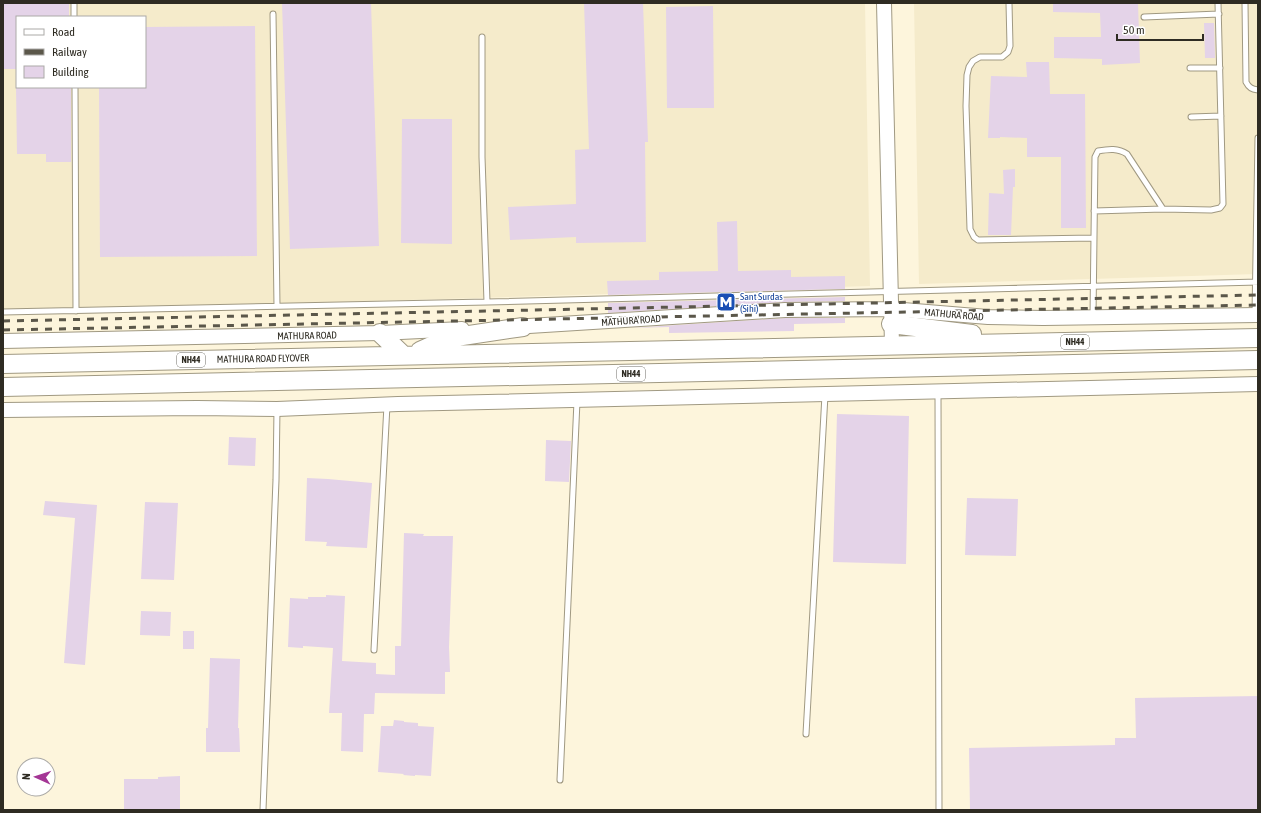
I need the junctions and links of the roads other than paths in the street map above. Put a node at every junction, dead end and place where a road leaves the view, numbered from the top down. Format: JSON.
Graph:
{"nodes":[{"id":1,"x":74,"y":3,"type":"edge"},
{"id":2,"x":884,"y":3,"type":"edge"},
{"id":3,"x":1009,"y":3,"type":"edge"},
{"id":4,"x":1218,"y":3,"type":"edge"},
{"id":5,"x":1245,"y":3,"type":"edge"},
{"id":6,"x":273,"y":14,"type":"dead end"},
{"id":7,"x":1219,"y":14,"type":"junction"},
{"id":8,"x":74,"y":16,"type":"edge"},
{"id":9,"x":1144,"y":17,"type":"dead end"},
{"id":10,"x":482,"y":37,"type":"dead end"},
{"id":11,"x":1190,"y":68,"type":"dead end"},
{"id":12,"x":1220,"y":68,"type":"junction"},
{"id":13,"x":75,"y":88,"type":"edge"},
{"id":14,"x":1258,"y":90,"type":"edge"},
{"id":15,"x":1191,"y":116,"type":"dead end"},
{"id":16,"x":1221,"y":116,"type":"junction"},
{"id":17,"x":1258,"y":138,"type":"edge"},
{"id":18,"x":1163,"y":209,"type":"junction"},
{"id":19,"x":1094,"y":211,"type":"junction"},
{"id":20,"x":1094,"y":238,"type":"junction"},
{"id":21,"x":1257,"y":258,"type":"edge"},
{"id":22,"x":1257,"y":282,"type":"edge"},
{"id":23,"x":1094,"y":286,"type":"junction"},
{"id":24,"x":891,"y":291,"type":"junction"},
{"id":25,"x":487,"y":302,"type":"junction"},
{"id":26,"x":277,"y":306,"type":"junction"},
{"id":27,"x":76,"y":311,"type":"junction"},
{"id":28,"x":3,"y":312,"type":"edge"},
{"id":29,"x":1257,"y":315,"type":"edge"},
{"id":30,"x":891,"y":317,"type":"junction"},
{"id":31,"x":1094,"y":317,"type":"junction"},
{"id":32,"x":523,"y":326,"type":"junction"},
{"id":33,"x":380,"y":333,"type":"junction"},
{"id":34,"x":1258,"y":338,"type":"edge"},
{"id":35,"x":3,"y":341,"type":"edge"},
{"id":36,"x":1037,"y":342,"type":"junction"},
{"id":37,"x":892,"y":345,"type":"junction"},
{"id":38,"x":408,"y":355,"type":"junction"},
{"id":39,"x":1258,"y":360,"type":"edge"},
{"id":40,"x":3,"y":364,"type":"edge"},
{"id":41,"x":1258,"y":384,"type":"edge"},
{"id":42,"x":3,"y":387,"type":"edge"},
{"id":43,"x":938,"y":391,"type":"junction"},
{"id":44,"x":825,"y":394,"type":"junction"},
{"id":45,"x":577,"y":400,"type":"junction"},
{"id":46,"x":387,"y":404,"type":"junction"},
{"id":47,"x":277,"y":409,"type":"junction"},
{"id":48,"x":3,"y":410,"type":"edge"},
{"id":49,"x":374,"y":650,"type":"dead end"},
{"id":50,"x":806,"y":734,"type":"dead end"},
{"id":51,"x":560,"y":780,"type":"dead end"},
{"id":52,"x":262,"y":810,"type":"edge"},
{"id":53,"x":939,"y":810,"type":"edge"}],
"edges":[{"from":1,"to":8,"type":"lane"},
{"from":2,"to":24,"type":"main road"},
{"from":3,"to":20,"type":"lane"},
{"from":4,"to":7,"type":"lane"},
{"from":5,"to":14,"type":"lane"},
{"from":6,"to":26,"type":"lane"},
{"from":7,"to":9,"type":"lane"},
{"from":7,"to":12,"type":"lane"},
{"from":10,"to":25,"type":"lane"},
{"from":11,"to":12,"type":"lane"},
{"from":12,"to":16,"type":"lane"},
{"from":13,"to":27,"type":"lane"},
{"from":15,"to":16,"type":"lane"},
{"from":16,"to":18,"type":"lane"},
{"from":17,"to":21,"type":"lane"},
{"from":18,"to":19,"type":"lane"},
{"from":18,"to":19,"type":"lane"},
{"from":19,"to":20,"type":"lane"},
{"from":20,"to":23,"type":"lane"},
{"from":21,"to":22,"type":"lane"},
{"from":22,"to":23,"type":"lane"},
{"from":22,"to":29,"type":"lane"},
{"from":23,"to":24,"type":"lane"},
{"from":23,"to":31,"type":"lane"},
{"from":24,"to":25,"type":"lane"},
{"from":24,"to":30,"type":"main road"},
{"from":25,"to":26,"type":"lane"},
{"from":26,"to":27,"type":"lane"},
{"from":27,"to":28,"type":"lane"},
{"from":29,"to":31,"type":"main road","name":"MATHURA ROAD"},
{"from":30,"to":31,"type":"main road","name":"MATHURA ROAD"},
{"from":30,"to":32,"type":"main road","name":"MATHURA ROAD"},
{"from":30,"to":36,"type":"highway"},
{"from":30,"to":37,"type":"main road"},
{"from":32,"to":33,"type":"main road","name":"MATHURA ROAD"},
{"from":32,"to":38,"type":"highway"},
{"from":33,"to":35,"type":"main road","name":"MATHURA ROAD"},
{"from":33,"to":38,"type":"highway"},
{"from":34,"to":36,"type":"highway","number":"NH44"},
{"from":36,"to":37,"type":"highway","number":"NH44"},
{"from":37,"to":38,"type":"highway","number":"NH44"},
{"from":38,"to":40,"type":"highway","name":"MATHURA ROAD FLYOVER","number":"NH44"},
{"from":39,"to":42,"type":"highway","number":"NH44"},
{"from":41,"to":43,"type":"main road"},
{"from":43,"to":44,"type":"main road"},
{"from":43,"to":53,"type":"lane"},
{"from":44,"to":45,"type":"main road"},
{"from":44,"to":50,"type":"lane"},
{"from":45,"to":46,"type":"main road"},
{"from":45,"to":51,"type":"lane"},
{"from":46,"to":47,"type":"main road"},
{"from":46,"to":49,"type":"lane"},
{"from":47,"to":48,"type":"main road"},
{"from":47,"to":52,"type":"lane"}]}
